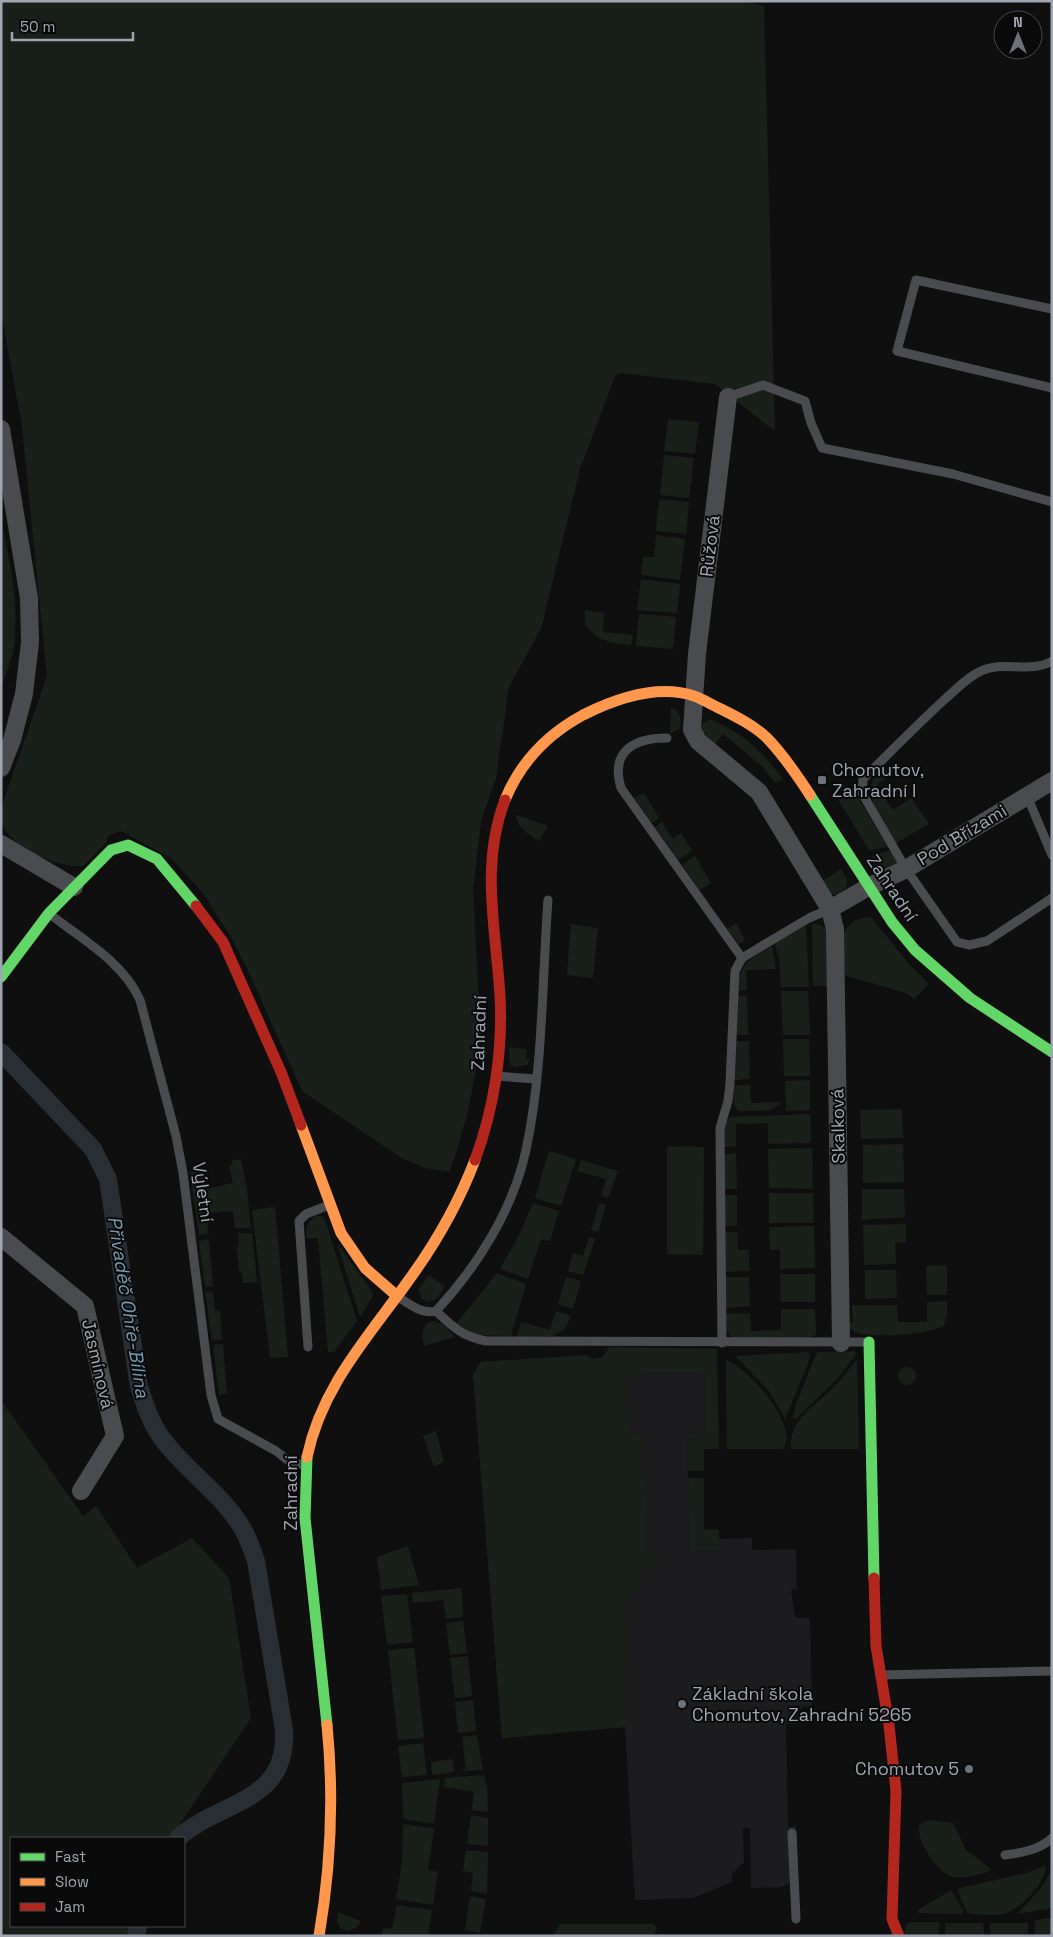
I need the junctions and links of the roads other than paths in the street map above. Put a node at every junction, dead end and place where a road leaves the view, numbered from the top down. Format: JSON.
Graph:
{"nodes":[{"id":1,"x":1052,"y":309,"type":"edge"},
{"id":2,"x":1052,"y":388,"type":"edge"},
{"id":3,"x":728,"y":397,"type":"joint"},
{"id":4,"x":1,"y":430,"type":"edge"},
{"id":5,"x":1052,"y":502,"type":"edge"},
{"id":6,"x":1052,"y":661,"type":"edge"},
{"id":7,"x":692,"y":695,"type":"junction"},
{"id":8,"x":667,"y":738,"type":"dead end"},
{"id":9,"x":1,"y":768,"type":"edge"},
{"id":10,"x":1052,"y":781,"type":"edge"},
{"id":11,"x":1027,"y":796,"type":"junction"},
{"id":12,"x":1,"y":844,"type":"edge"},
{"id":13,"x":1052,"y":855,"type":"edge"},
{"id":14,"x":906,"y":868,"type":"junction"},
{"id":15,"x":870,"y":886,"type":"junction"},
{"id":16,"x":74,"y":887,"type":"junction"},
{"id":17,"x":1052,"y":898,"type":"edge"},
{"id":18,"x":548,"y":900,"type":"dead end"},
{"id":19,"x":830,"y":909,"type":"junction"},
{"id":20,"x":48,"y":913,"type":"junction"},
{"id":21,"x":742,"y":958,"type":"junction"},
{"id":22,"x":1,"y":977,"type":"edge"},
{"id":23,"x":1052,"y":1052,"type":"edge"},
{"id":24,"x":496,"y":1076,"type":"junction"},
{"id":25,"x":536,"y":1079,"type":"junction"},
{"id":26,"x":332,"y":1204,"type":"junction"},
{"id":27,"x":1,"y":1237,"type":"edge"},
{"id":28,"x":397,"y":1296,"type":"junction"},
{"id":29,"x":436,"y":1311,"type":"junction"},
{"id":30,"x":842,"y":1342,"type":"junction"},
{"id":31,"x":875,"y":1342,"type":"joint"},
{"id":32,"x":722,"y":1343,"type":"junction"},
{"id":33,"x":308,"y":1347,"type":"dead end"},
{"id":34,"x":306,"y":1465,"type":"junction"},
{"id":35,"x":81,"y":1492,"type":"dead end"},
{"id":36,"x":1052,"y":1671,"type":"edge"},
{"id":37,"x":881,"y":1675,"type":"junction"},
{"id":38,"x":792,"y":1833,"type":"dead end"},
{"id":39,"x":1052,"y":1838,"type":"edge"},
{"id":40,"x":1005,"y":1855,"type":"dead end"},
{"id":41,"x":796,"y":1919,"type":"dead end"},
{"id":42,"x":320,"y":1935,"type":"edge"},
{"id":43,"x":899,"y":1936,"type":"edge"}],
"edges":[{"from":1,"to":2,"type":"lane"},
{"from":3,"to":5,"type":"lane"},
{"from":3,"to":7,"type":"street","name":"Růžová"},
{"from":4,"to":9,"type":"street"},
{"from":6,"to":14,"type":"lane"},
{"from":7,"to":15,"type":"street","name":"Zahradní"},
{"from":7,"to":19,"type":"street","name":"Skalková"},
{"from":7,"to":24,"type":"street","name":"Zahradní"},
{"from":8,"to":21,"type":"lane"},
{"from":10,"to":11,"type":"street","name":"Pod Břízami"},
{"from":11,"to":13,"type":"lane"},
{"from":11,"to":14,"type":"street","name":"Pod Břízami"},
{"from":12,"to":16,"type":"street"},
{"from":14,"to":15,"type":"street","name":"Pod Břízami"},
{"from":14,"to":17,"type":"lane"},
{"from":15,"to":19,"type":"street"},
{"from":15,"to":23,"type":"street","name":"Zahradní"},
{"from":16,"to":20,"type":"street"},
{"from":16,"to":26,"type":"street"},
{"from":18,"to":25,"type":"lane"},
{"from":19,"to":21,"type":"lane"},
{"from":19,"to":30,"type":"street","name":"Skalková"},
{"from":20,"to":22,"type":"street"},
{"from":20,"to":34,"type":"lane","name":"Výletní"},
{"from":21,"to":32,"type":"lane"},
{"from":24,"to":25,"type":"lane"},
{"from":24,"to":28,"type":"street","name":"Zahradní"},
{"from":25,"to":29,"type":"lane"},
{"from":26,"to":28,"type":"street"},
{"from":26,"to":33,"type":"lane"},
{"from":27,"to":35,"type":"street","name":"Jasmínová"},
{"from":28,"to":29,"type":"lane"},
{"from":28,"to":34,"type":"street","name":"Zahradní"},
{"from":29,"to":32,"type":"lane"},
{"from":30,"to":31,"type":"lane"},
{"from":30,"to":32,"type":"lane"},
{"from":31,"to":37,"type":"street"},
{"from":34,"to":42,"type":"street","name":"Zahradní"},
{"from":36,"to":37,"type":"lane"},
{"from":37,"to":43,"type":"street"},
{"from":38,"to":41,"type":"lane"},
{"from":39,"to":40,"type":"lane"}]}
